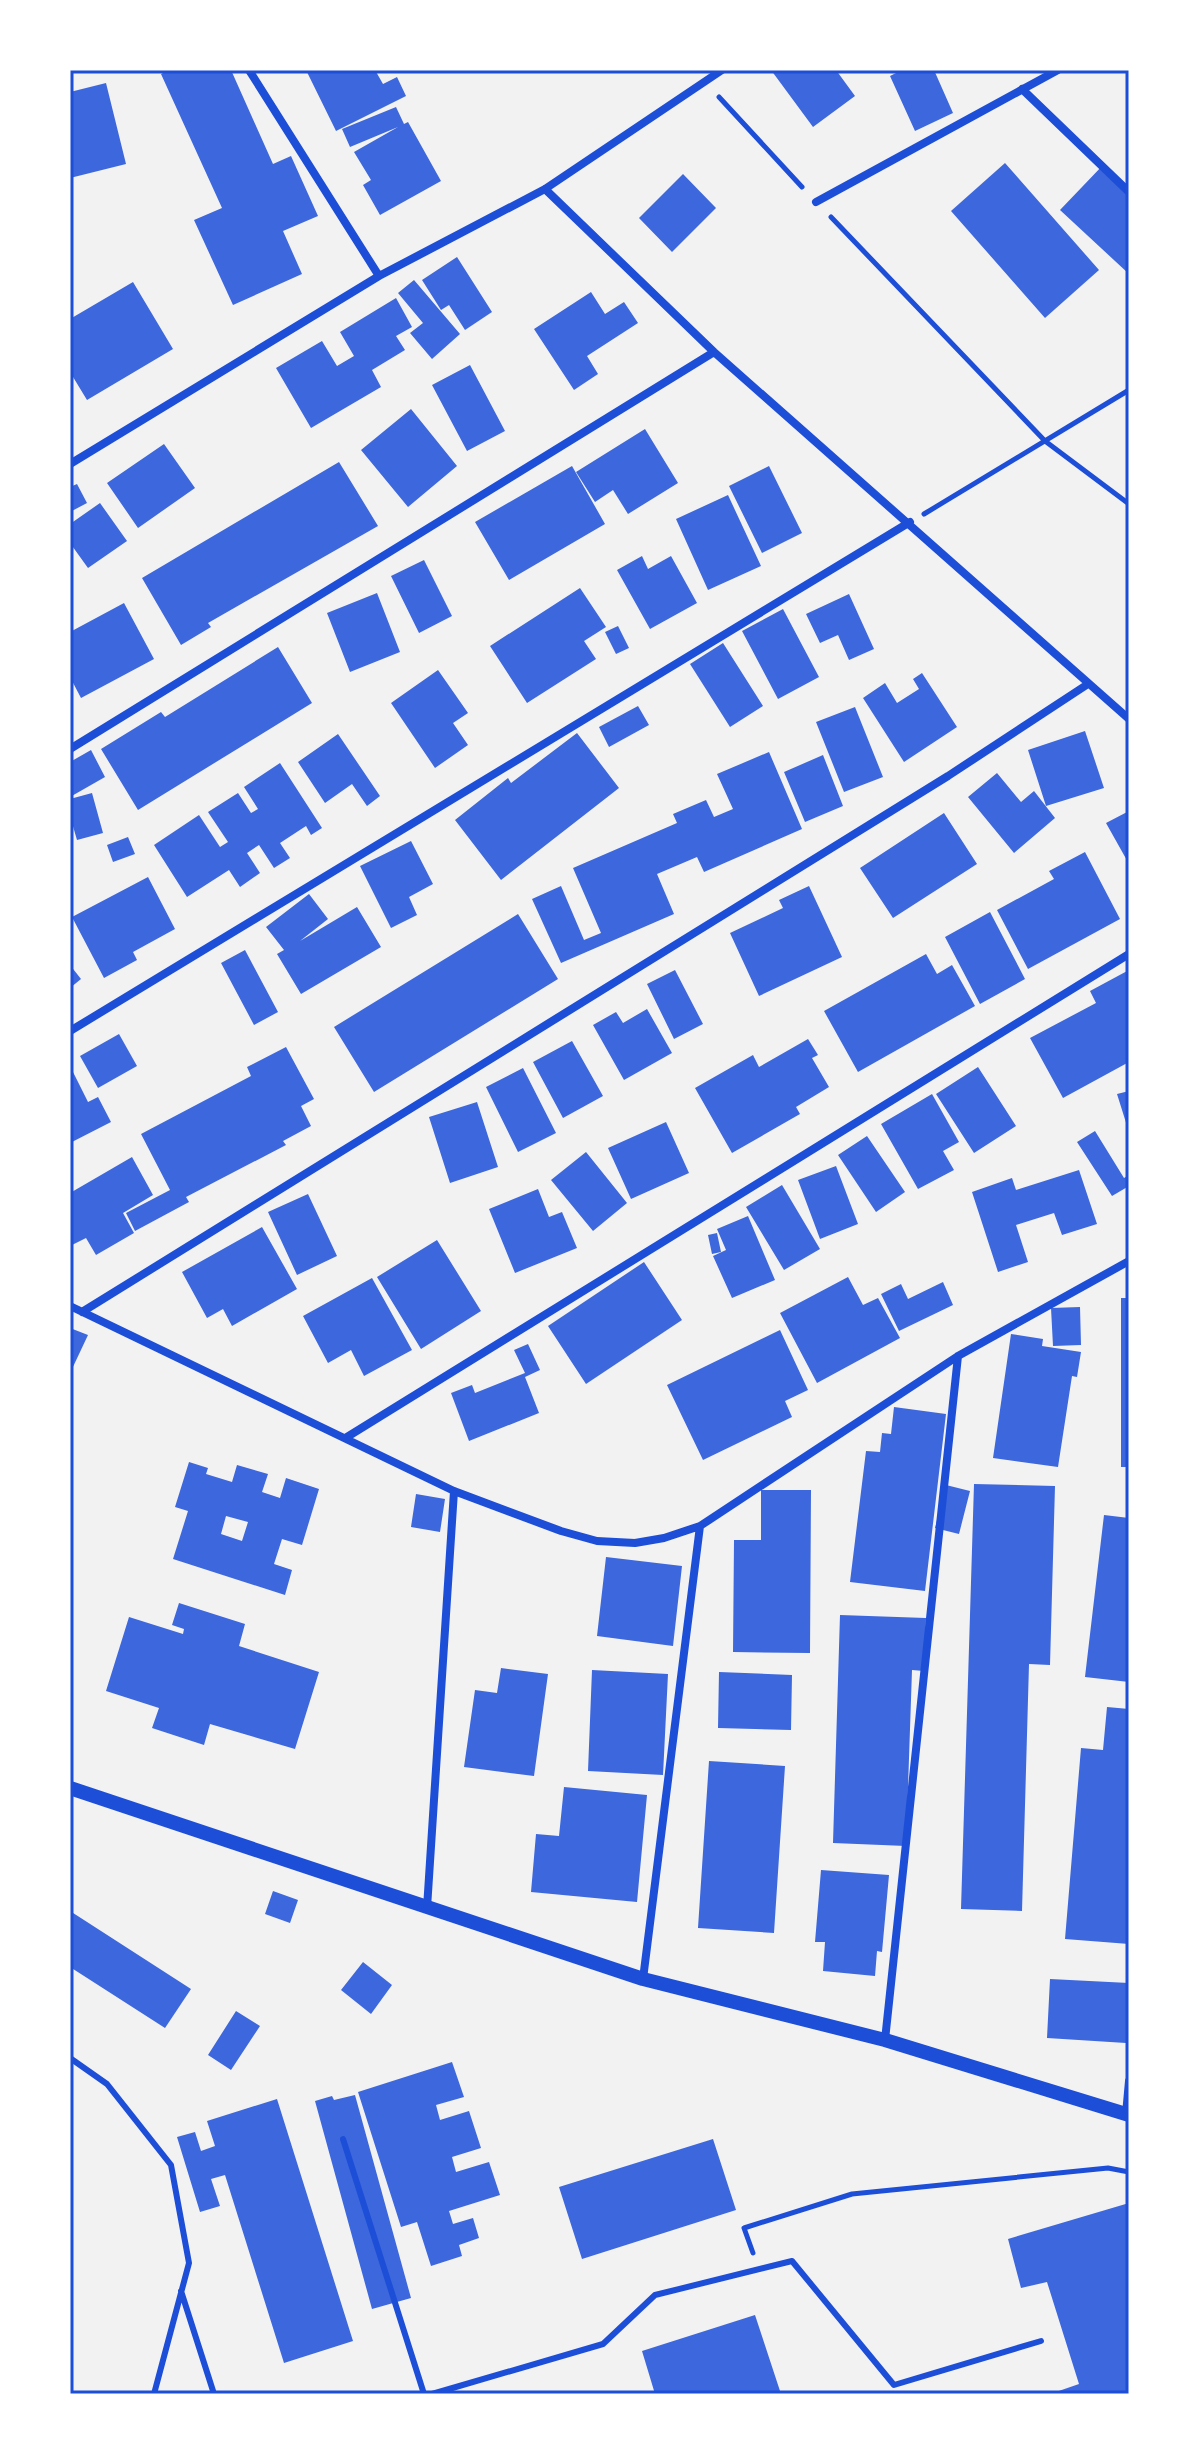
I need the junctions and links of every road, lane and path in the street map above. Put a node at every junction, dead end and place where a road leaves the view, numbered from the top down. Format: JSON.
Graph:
{"nodes":[{"id":1,"x":249,"y":70,"type":"edge"},
{"id":2,"x":722,"y":70,"type":"edge"},
{"id":3,"x":1058,"y":70,"type":"edge"},
{"id":4,"x":704,"y":82,"type":"junction"},
{"id":5,"x":1022,"y":89,"type":"junction"},
{"id":6,"x":545,"y":189,"type":"junction"},
{"id":7,"x":1129,"y":192,"type":"edge"},
{"id":8,"x":816,"y":202,"type":"junction"},
{"id":9,"x":379,"y":276,"type":"junction"},
{"id":10,"x":714,"y":352,"type":"junction"},
{"id":11,"x":1129,"y":390,"type":"edge"},
{"id":12,"x":1045,"y":441,"type":"junction"},
{"id":13,"x":70,"y":464,"type":"edge"},
{"id":14,"x":1129,"y":504,"type":"edge"},
{"id":15,"x":910,"y":522,"type":"junction"},
{"id":16,"x":1088,"y":684,"type":"junction"},
{"id":17,"x":1129,"y":719,"type":"edge"},
{"id":18,"x":70,"y":749,"type":"edge"},
{"id":19,"x":1129,"y":954,"type":"edge"},
{"id":20,"x":70,"y":1031,"type":"edge"},
{"id":21,"x":1129,"y":1261,"type":"edge"},
{"id":22,"x":70,"y":1306,"type":"edge"},
{"id":23,"x":82,"y":1312,"type":"junction"},
{"id":24,"x":958,"y":1356,"type":"junction"},
{"id":25,"x":347,"y":1437,"type":"junction"},
{"id":26,"x":454,"y":1491,"type":"junction"},
{"id":27,"x":700,"y":1526,"type":"junction"},
{"id":28,"x":70,"y":1788,"type":"edge"},
{"id":29,"x":427,"y":1908,"type":"junction"},
{"id":30,"x":643,"y":1979,"type":"junction"},
{"id":31,"x":885,"y":2040,"type":"junction"},
{"id":32,"x":70,"y":2058,"type":"edge"},
{"id":33,"x":1129,"y":2081,"type":"edge"},
{"id":34,"x":1127,"y":2114,"type":"edge"},
{"id":35,"x":343,"y":2139,"type":"dead end"},
{"id":36,"x":1129,"y":2172,"type":"edge"},
{"id":37,"x":759,"y":2269,"type":"junction"},
{"id":38,"x":181,"y":2291,"type":"junction"},
{"id":39,"x":1041,"y":2341,"type":"dead end"},
{"id":40,"x":154,"y":2394,"type":"edge"},
{"id":41,"x":214,"y":2394,"type":"edge"},
{"id":42,"x":424,"y":2394,"type":"edge"},
{"id":43,"x":432,"y":2394,"type":"edge"}],
"edges":[{"from":1,"to":9,"type":"street"},
{"from":2,"to":4,"type":"street"},
{"from":3,"to":5,"type":"street"},
{"from":4,"to":6,"type":"street"},
{"from":4,"to":8,"type":"path"},
{"from":5,"to":7,"type":"street"},
{"from":5,"to":8,"type":"street"},
{"from":6,"to":9,"type":"street"},
{"from":6,"to":10,"type":"street"},
{"from":8,"to":12,"type":"path"},
{"from":9,"to":13,"type":"street"},
{"from":10,"to":15,"type":"street"},
{"from":10,"to":18,"type":"street"},
{"from":11,"to":12,"type":"path"},
{"from":12,"to":14,"type":"path"},
{"from":12,"to":15,"type":"path"},
{"from":15,"to":16,"type":"street"},
{"from":15,"to":20,"type":"street"},
{"from":16,"to":17,"type":"street"},
{"from":16,"to":23,"type":"street"},
{"from":19,"to":25,"type":"street"},
{"from":21,"to":24,"type":"street"},
{"from":22,"to":23,"type":"street"},
{"from":23,"to":25,"type":"street"},
{"from":24,"to":27,"type":"street"},
{"from":24,"to":31,"type":"street"},
{"from":25,"to":26,"type":"street"},
{"from":26,"to":27,"type":"street"},
{"from":26,"to":29,"type":"street"},
{"from":27,"to":30,"type":"street"},
{"from":28,"to":29,"type":"street"},
{"from":29,"to":30,"type":"street"},
{"from":30,"to":31,"type":"street"},
{"from":31,"to":34,"type":"street"},
{"from":32,"to":38,"type":"lane"},
{"from":33,"to":34,"type":"street"},
{"from":35,"to":42,"type":"lane"},
{"from":36,"to":37,"type":"path"},
{"from":37,"to":39,"type":"lane"},
{"from":37,"to":43,"type":"lane"},
{"from":38,"to":40,"type":"lane"},
{"from":38,"to":41,"type":"lane"}]}
